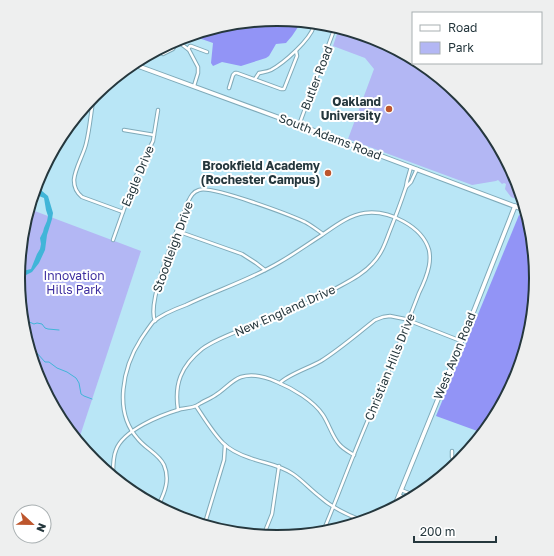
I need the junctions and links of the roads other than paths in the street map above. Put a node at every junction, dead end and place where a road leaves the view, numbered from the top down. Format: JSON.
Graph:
{"nodes":[{"id":1,"x":313,"y":29,"type":"edge"},
{"id":2,"x":333,"y":33,"type":"edge"},
{"id":3,"x":182,"y":45,"type":"edge"},
{"id":4,"x":173,"y":49,"type":"edge"},
{"id":5,"x":188,"y":49,"type":"junction"},
{"id":6,"x":296,"y":51,"type":"junction"},
{"id":7,"x":207,"y":52,"type":"dead end"},
{"id":8,"x":163,"y":54,"type":"dead end"},
{"id":9,"x":140,"y":67,"type":"edge"},
{"id":10,"x":255,"y":80,"type":"junction"},
{"id":11,"x":194,"y":86,"type":"junction"},
{"id":12,"x":229,"y":88,"type":"dead end"},
{"id":13,"x":92,"y":108,"type":"edge"},
{"id":14,"x":158,"y":110,"type":"dead end"},
{"id":15,"x":299,"y":125,"type":"junction"},
{"id":16,"x":124,"y":130,"type":"dead end"},
{"id":17,"x":154,"y":135,"type":"junction"},
{"id":18,"x":411,"y":167,"type":"junction"},
{"id":19,"x":417,"y":169,"type":"junction"},
{"id":20,"x":406,"y":187,"type":"junction"},
{"id":21,"x":515,"y":206,"type":"junction"},
{"id":22,"x":519,"y":208,"type":"edge"},
{"id":23,"x":123,"y":212,"type":"junction"},
{"id":24,"x":395,"y":218,"type":"junction"},
{"id":25,"x":177,"y":231,"type":"junction"},
{"id":26,"x":323,"y":234,"type":"junction"},
{"id":27,"x":113,"y":240,"type":"dead end"},
{"id":28,"x":265,"y":270,"type":"junction"},
{"id":29,"x":409,"y":320,"type":"junction"},
{"id":30,"x":155,"y":321,"type":"junction"},
{"id":31,"x":461,"y":341,"type":"junction"},
{"id":32,"x":280,"y":383,"type":"junction"},
{"id":33,"x":196,"y":406,"type":"junction"},
{"id":34,"x":178,"y":410,"type":"junction"},
{"id":35,"x":132,"y":432,"type":"junction"},
{"id":36,"x":226,"y":445,"type":"junction"},
{"id":37,"x":452,"y":450,"type":"dead end"},
{"id":38,"x":354,"y":455,"type":"junction"},
{"id":39,"x":453,"y":458,"type":"edge"},
{"id":40,"x":279,"y":466,"type":"junction"},
{"id":41,"x":113,"y":469,"type":"edge"},
{"id":42,"x":401,"y":490,"type":"junction"},
{"id":43,"x":408,"y":493,"type":"edge"},
{"id":44,"x":398,"y":495,"type":"junction"},
{"id":45,"x":402,"y":497,"type":"edge"},
{"id":46,"x":397,"y":499,"type":"edge"},
{"id":47,"x":160,"y":501,"type":"edge"},
{"id":48,"x":334,"y":507,"type":"junction"},
{"id":49,"x":355,"y":518,"type":"edge"},
{"id":50,"x":206,"y":520,"type":"edge"},
{"id":51,"x":326,"y":525,"type":"edge"},
{"id":52,"x":266,"y":529,"type":"edge"}],
"edges":[{"from":1,"to":6,"type":"street"},
{"from":2,"to":15,"type":"street","name":"Butler Road"},
{"from":3,"to":5,"type":"street"},
{"from":4,"to":8,"type":"street"},
{"from":5,"to":7,"type":"street"},
{"from":5,"to":11,"type":"street"},
{"from":6,"to":10,"type":"street"},
{"from":6,"to":10,"type":"street"},
{"from":9,"to":11,"type":"main road","name":"South Adams Road"},
{"from":10,"to":12,"type":"street"},
{"from":11,"to":15,"type":"main road","name":"South Adams Road"},
{"from":13,"to":23,"type":"street"},
{"from":14,"to":17,"type":"street","name":"Eagle Drive"},
{"from":15,"to":18,"type":"main road","name":"South Adams Road"},
{"from":16,"to":17,"type":"street"},
{"from":17,"to":23,"type":"street","name":"Eagle Drive"},
{"from":18,"to":19,"type":"main road","name":"South Adams Road"},
{"from":18,"to":20,"type":"street","name":"New England Drive"},
{"from":19,"to":20,"type":"street","name":"New England Drive"},
{"from":19,"to":21,"type":"main road","name":"South Adams Road"},
{"from":20,"to":24,"type":"street","name":"New England Drive"},
{"from":21,"to":22,"type":"main road","name":"South Adams Road"},
{"from":21,"to":31,"type":"main road","name":"West Avon Road"},
{"from":23,"to":27,"type":"street","name":"Eagle Drive"},
{"from":24,"to":26,"type":"street","name":"Christian Hills Drive"},
{"from":24,"to":29,"type":"street","name":"Christian Hills Drive"},
{"from":24,"to":34,"type":"street","name":"New England Drive"},
{"from":25,"to":26,"type":"street","name":"Stoodleigh Drive"},
{"from":25,"to":28,"type":"street"},
{"from":25,"to":30,"type":"street","name":"Stoodleigh Drive"},
{"from":26,"to":28,"type":"street","name":"Christian Hills Drive"},
{"from":28,"to":30,"type":"street","name":"Christian Hills Drive"},
{"from":29,"to":31,"type":"street"},
{"from":29,"to":32,"type":"street"},
{"from":29,"to":38,"type":"street","name":"Christian Hills Drive"},
{"from":30,"to":35,"type":"street"},
{"from":31,"to":42,"type":"main road","name":"West Avon Road"},
{"from":32,"to":33,"type":"street"},
{"from":32,"to":38,"type":"street"},
{"from":33,"to":34,"type":"street"},
{"from":33,"to":36,"type":"street"},
{"from":34,"to":35,"type":"street"},
{"from":35,"to":41,"type":"street"},
{"from":35,"to":47,"type":"street"},
{"from":36,"to":40,"type":"street"},
{"from":36,"to":50,"type":"street"},
{"from":37,"to":39,"type":"street"},
{"from":38,"to":48,"type":"street","name":"Christian Hills Drive"},
{"from":40,"to":48,"type":"street"},
{"from":40,"to":52,"type":"street"},
{"from":42,"to":43,"type":"street"},
{"from":42,"to":44,"type":"main road","name":"West Avon Road"},
{"from":44,"to":45,"type":"street"},
{"from":44,"to":46,"type":"main road","name":"West Avon Road"},
{"from":48,"to":49,"type":"street"},
{"from":48,"to":51,"type":"street","name":"Christian Hills Drive"}]}
